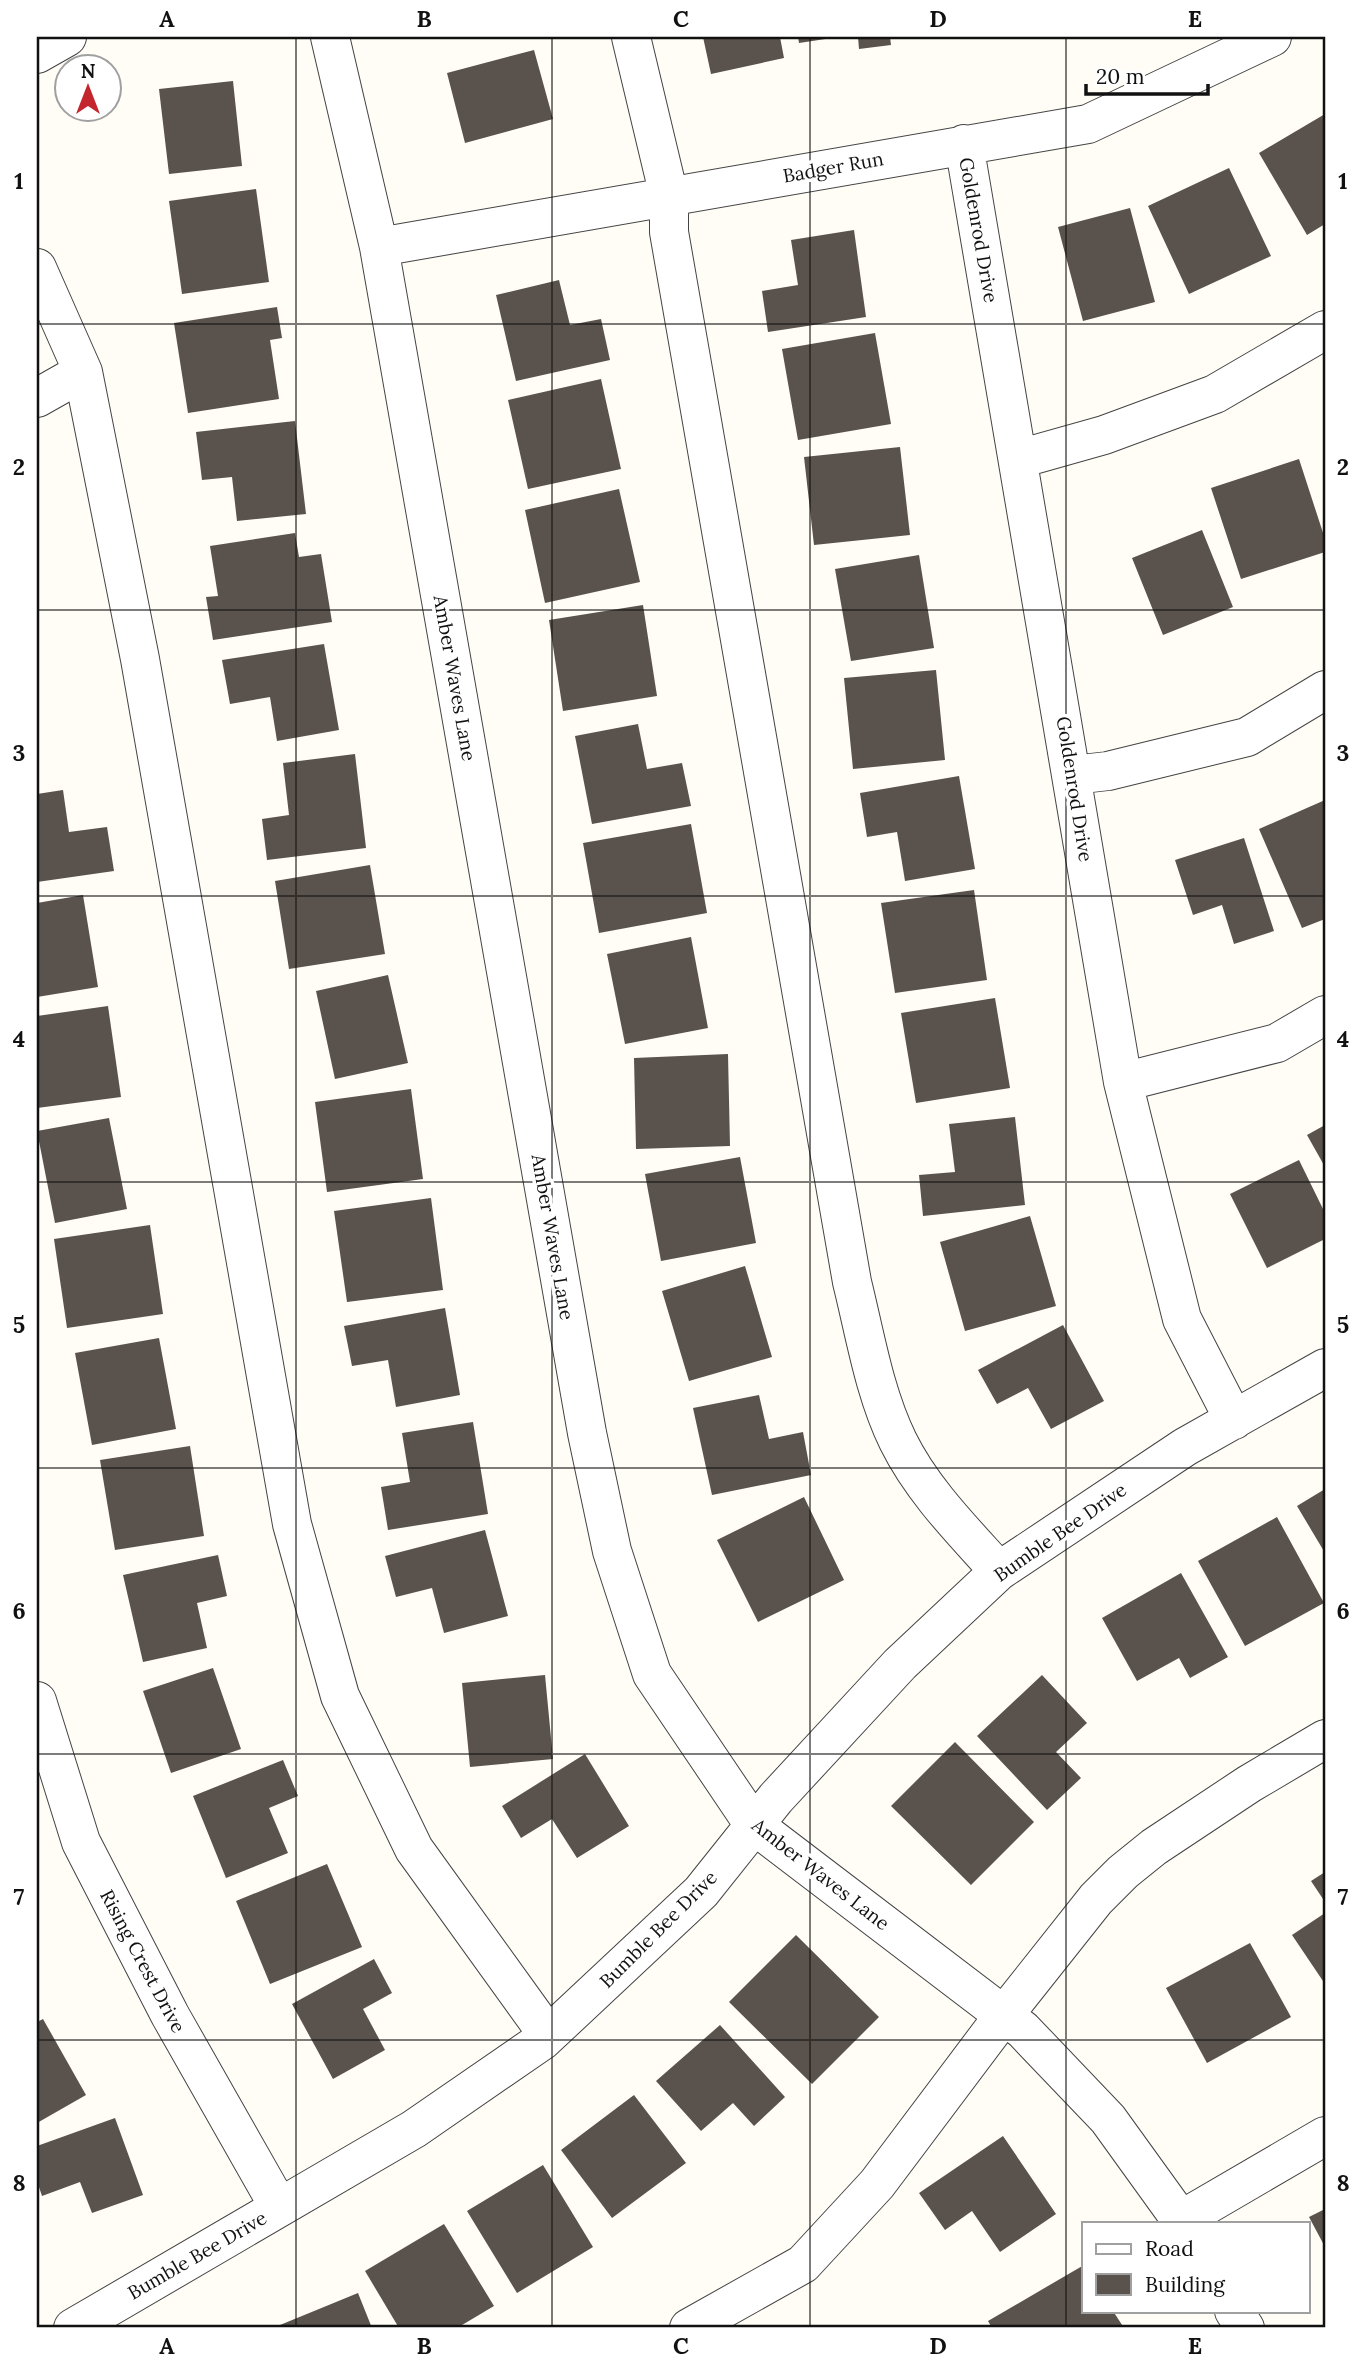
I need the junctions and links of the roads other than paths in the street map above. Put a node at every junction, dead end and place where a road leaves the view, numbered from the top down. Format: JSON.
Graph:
{"nodes":[{"id":1,"x":67,"y":37,"type":"edge"},
{"id":2,"x":330,"y":37,"type":"edge"},
{"id":3,"x":631,"y":37,"type":"edge"},
{"id":4,"x":1272,"y":37,"type":"edge"},
{"id":5,"x":37,"y":54,"type":"edge"},
{"id":6,"x":964,"y":144,"type":"junction"},
{"id":7,"x":668,"y":196,"type":"junction"},
{"id":8,"x":379,"y":247,"type":"junction"},
{"id":9,"x":37,"y":268,"type":"edge"},
{"id":10,"x":1325,"y":330,"type":"edge"},
{"id":11,"x":83,"y":372,"type":"junction"},
{"id":12,"x":37,"y":398,"type":"edge"},
{"id":13,"x":1019,"y":459,"type":"junction"},
{"id":14,"x":1325,"y":690,"type":"edge"},
{"id":15,"x":1073,"y":775,"type":"junction"},
{"id":16,"x":1325,"y":1015,"type":"edge"},
{"id":17,"x":1123,"y":1082,"type":"junction"},
{"id":18,"x":1325,"y":1368,"type":"edge"},
{"id":19,"x":1234,"y":1420,"type":"junction"},
{"id":20,"x":999,"y":1571,"type":"junction"},
{"id":21,"x":37,"y":1701,"type":"edge"},
{"id":22,"x":1325,"y":1739,"type":"edge"},
{"id":23,"x":754,"y":1825,"type":"junction"},
{"id":24,"x":1004,"y":2015,"type":"junction"},
{"id":25,"x":548,"y":2035,"type":"junction"},
{"id":26,"x":1325,"y":2136,"type":"edge"},
{"id":27,"x":279,"y":2207,"type":"junction"},
{"id":28,"x":1182,"y":2222,"type":"edge"},
{"id":29,"x":1235,"y":2312,"type":"edge"},
{"id":30,"x":73,"y":2328,"type":"edge"},
{"id":31,"x":689,"y":2328,"type":"edge"},
{"id":32,"x":1245,"y":2328,"type":"edge"}],
"edges":[{"from":1,"to":5,"type":"street"},
{"from":2,"to":8,"type":"street","name":"Amber Waves Lane"},
{"from":3,"to":7,"type":"street"},
{"from":4,"to":6,"type":"street","name":"Badger Run"},
{"from":6,"to":7,"type":"street","name":"Badger Run"},
{"from":6,"to":13,"type":"street","name":"Goldenrod Drive"},
{"from":7,"to":8,"type":"street","name":"Badger Run"},
{"from":7,"to":20,"type":"street"},
{"from":8,"to":23,"type":"street","name":"Amber Waves Lane"},
{"from":9,"to":11,"type":"street"},
{"from":10,"to":13,"type":"street"},
{"from":11,"to":12,"type":"street"},
{"from":11,"to":25,"type":"street"},
{"from":13,"to":15,"type":"street","name":"Goldenrod Drive"},
{"from":14,"to":15,"type":"street"},
{"from":15,"to":17,"type":"street","name":"Goldenrod Drive"},
{"from":16,"to":17,"type":"street"},
{"from":17,"to":19,"type":"street","name":"Goldenrod Drive"},
{"from":18,"to":19,"type":"street","name":"Bumble Bee Drive"},
{"from":19,"to":20,"type":"street","name":"Bumble Bee Drive"},
{"from":20,"to":23,"type":"street","name":"Bumble Bee Drive"},
{"from":21,"to":27,"type":"street","name":"Rising Crest Drive"},
{"from":22,"to":24,"type":"street"},
{"from":23,"to":24,"type":"street","name":"Amber Waves Lane"},
{"from":23,"to":25,"type":"street","name":"Bumble Bee Drive"},
{"from":24,"to":28,"type":"street","name":"Amber Waves Lane"},
{"from":24,"to":31,"type":"street"},
{"from":25,"to":27,"type":"street","name":"Bumble Bee Drive"},
{"from":26,"to":28,"type":"street"},
{"from":27,"to":30,"type":"street","name":"Bumble Bee Drive"},
{"from":29,"to":32,"type":"street"}]}
